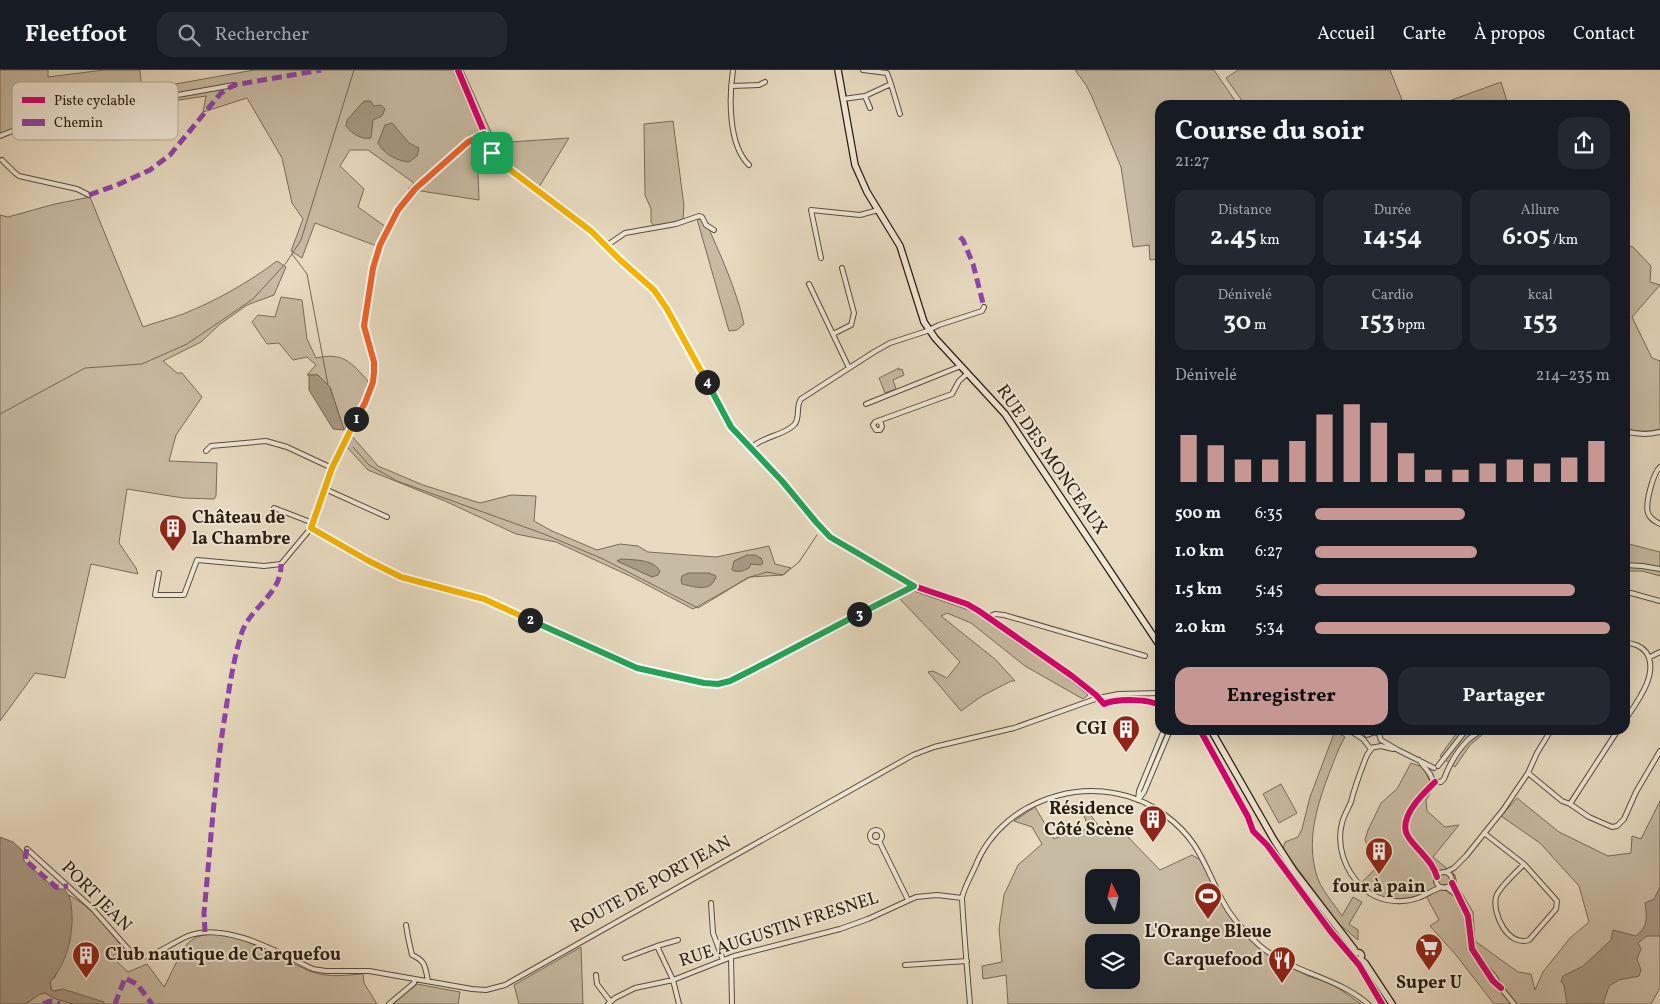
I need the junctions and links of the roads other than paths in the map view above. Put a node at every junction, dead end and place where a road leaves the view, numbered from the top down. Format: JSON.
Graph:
{"nodes":[{"id":1,"x":458,"y":70,"type":"edge"},
{"id":2,"x":733,"y":70,"type":"edge"},
{"id":3,"x":838,"y":70,"type":"edge"},
{"id":4,"x":864,"y":70,"type":"edge"},
{"id":5,"x":765,"y":82,"type":"dead end"},
{"id":6,"x":891,"y":84,"type":"junction"},
{"id":7,"x":234,"y":85,"type":"dead end"},
{"id":8,"x":732,"y":86,"type":"junction"},
{"id":9,"x":178,"y":95,"type":"edge"},
{"id":10,"x":865,"y":96,"type":"junction"},
{"id":11,"x":843,"y":99,"type":"junction"},
{"id":12,"x":870,"y":108,"type":"dead end"},
{"id":13,"x":900,"y":114,"type":"dead end"},
{"id":14,"x":12,"y":131,"type":"edge"},
{"id":15,"x":484,"y":134,"type":"junction"},
{"id":16,"x":0,"y":136,"type":"edge"},
{"id":17,"x":2,"y":160,"type":"dead end"},
{"id":18,"x":749,"y":165,"type":"dead end"},
{"id":19,"x":89,"y":195,"type":"dead end"},
{"id":20,"x":878,"y":210,"type":"junction"},
{"id":21,"x":714,"y":230,"type":"dead end"},
{"id":22,"x":606,"y":246,"type":"junction"},
{"id":23,"x":821,"y":258,"type":"dead end"},
{"id":24,"x":842,"y":268,"type":"dead end"},
{"id":25,"x":808,"y":284,"type":"dead end"},
{"id":26,"x":984,"y":307,"type":"dead end"},
{"id":27,"x":929,"y":330,"type":"junction"},
{"id":28,"x":832,"y":334,"type":"junction"},
{"id":29,"x":961,"y":366,"type":"junction"},
{"id":30,"x":848,"y":368,"type":"junction"},
{"id":31,"x":968,"y":373,"type":"junction"},
{"id":32,"x":866,"y":404,"type":"dead end"},
{"id":33,"x":878,"y":421,"type":"dead end"},
{"id":34,"x":1660,"y":432,"type":"edge"},
{"id":35,"x":1630,"y":433,"type":"edge"},
{"id":36,"x":751,"y":448,"type":"junction"},
{"id":37,"x":206,"y":451,"type":"dead end"},
{"id":38,"x":1660,"y":467,"type":"edge"},
{"id":39,"x":332,"y":468,"type":"junction"},
{"id":40,"x":325,"y":489,"type":"junction"},
{"id":41,"x":274,"y":508,"type":"dead end"},
{"id":42,"x":387,"y":516,"type":"dead end"},
{"id":43,"x":313,"y":523,"type":"junction"},
{"id":44,"x":1660,"y":524,"type":"edge"},
{"id":45,"x":311,"y":528,"type":"junction"},
{"id":46,"x":1630,"y":565,"type":"edge"},
{"id":47,"x":1660,"y":569,"type":"edge"},
{"id":48,"x":159,"y":573,"type":"dead end"},
{"id":49,"x":914,"y":586,"type":"junction"},
{"id":50,"x":1630,"y":593,"type":"edge"},
{"id":51,"x":1660,"y":601,"type":"edge"},
{"id":52,"x":988,"y":617,"type":"junction"},
{"id":53,"x":1155,"y":639,"type":"edge"},
{"id":54,"x":1630,"y":644,"type":"edge"},
{"id":55,"x":1660,"y":652,"type":"edge"},
{"id":56,"x":1145,"y":656,"type":"dead end"},
{"id":57,"x":1650,"y":657,"type":"junction"},
{"id":58,"x":1155,"y":693,"type":"edge"},
{"id":59,"x":1098,"y":698,"type":"junction"},
{"id":60,"x":1630,"y":712,"type":"edge"},
{"id":61,"x":1162,"y":735,"type":"edge"},
{"id":62,"x":1168,"y":735,"type":"edge"},
{"id":63,"x":1214,"y":735,"type":"edge"},
{"id":64,"x":1356,"y":735,"type":"edge"},
{"id":65,"x":1367,"y":735,"type":"edge"},
{"id":66,"x":1380,"y":735,"type":"edge"},
{"id":67,"x":1462,"y":735,"type":"edge"},
{"id":68,"x":1475,"y":735,"type":"edge"},
{"id":69,"x":1548,"y":735,"type":"edge"},
{"id":70,"x":1615,"y":735,"type":"edge"},
{"id":71,"x":1381,"y":740,"type":"junction"},
{"id":72,"x":1366,"y":743,"type":"junction"},
{"id":73,"x":1378,"y":747,"type":"junction"},
{"id":74,"x":1372,"y":748,"type":"junction"},
{"id":75,"x":1398,"y":750,"type":"junction"},
{"id":76,"x":1660,"y":751,"type":"edge"},
{"id":77,"x":1367,"y":755,"type":"junction"},
{"id":78,"x":1419,"y":760,"type":"junction"},
{"id":79,"x":1436,"y":767,"type":"junction"},
{"id":80,"x":1446,"y":772,"type":"junction"},
{"id":81,"x":1528,"y":773,"type":"junction"},
{"id":82,"x":1430,"y":776,"type":"junction"},
{"id":83,"x":1435,"y":782,"type":"junction"},
{"id":84,"x":1425,"y":792,"type":"junction"},
{"id":85,"x":1138,"y":800,"type":"junction"},
{"id":86,"x":1570,"y":804,"type":"junction"},
{"id":87,"x":1484,"y":833,"type":"junction"},
{"id":88,"x":879,"y":841,"type":"dead end"},
{"id":89,"x":27,"y":849,"type":"dead end"},
{"id":90,"x":1431,"y":863,"type":"junction"},
{"id":91,"x":1524,"y":864,"type":"junction"},
{"id":92,"x":1454,"y":868,"type":"junction"},
{"id":93,"x":1444,"y":872,"type":"junction"},
{"id":94,"x":1452,"y":876,"type":"junction"},
{"id":95,"x":1437,"y":877,"type":"junction"},
{"id":96,"x":1437,"y":883,"type":"junction"},
{"id":97,"x":1452,"y":883,"type":"junction"},
{"id":98,"x":1444,"y":887,"type":"junction"},
{"id":99,"x":1434,"y":890,"type":"junction"},
{"id":100,"x":962,"y":898,"type":"junction"},
{"id":101,"x":1460,"y":898,"type":"junction"},
{"id":102,"x":908,"y":900,"type":"junction"},
{"id":103,"x":711,"y":903,"type":"dead end"},
{"id":104,"x":406,"y":925,"type":"dead end"},
{"id":105,"x":206,"y":932,"type":"joint"},
{"id":106,"x":678,"y":940,"type":"dead end"},
{"id":107,"x":657,"y":946,"type":"junction"},
{"id":108,"x":731,"y":957,"type":"junction"},
{"id":109,"x":625,"y":958,"type":"dead end"},
{"id":110,"x":723,"y":960,"type":"junction"},
{"id":111,"x":967,"y":961,"type":"junction"},
{"id":112,"x":905,"y":966,"type":"dead end"},
{"id":113,"x":596,"y":975,"type":"dead end"},
{"id":114,"x":415,"y":979,"type":"junction"},
{"id":115,"x":673,"y":980,"type":"junction"},
{"id":116,"x":428,"y":981,"type":"junction"},
{"id":117,"x":609,"y":1002,"type":"edge"},
{"id":118,"x":389,"y":1004,"type":"edge"},
{"id":119,"x":679,"y":1004,"type":"edge"},
{"id":120,"x":732,"y":1004,"type":"edge"},
{"id":121,"x":970,"y":1004,"type":"edge"},
{"id":122,"x":1368,"y":1004,"type":"edge"},
{"id":123,"x":1392,"y":1004,"type":"edge"},
{"id":124,"x":1514,"y":1004,"type":"edge"}],
"edges":[{"from":1,"to":15,"type":"street"},
{"from":2,"to":8,"type":"street"},
{"from":3,"to":11,"type":"main road","name":"RUE DES MONCEAUX"},
{"from":4,"to":6,"type":"street"},
{"from":5,"to":8,"type":"street"},
{"from":6,"to":10,"type":"street"},
{"from":6,"to":13,"type":"street"},
{"from":7,"to":9,"type":"street"},
{"from":8,"to":18,"type":"street"},
{"from":10,"to":11,"type":"street"},
{"from":10,"to":12,"type":"street"},
{"from":11,"to":20,"type":"main road","name":"RUE DES MONCEAUX"},
{"from":14,"to":16,"type":"street"},
{"from":15,"to":22,"type":"street"},
{"from":15,"to":39,"type":"street"},
{"from":17,"to":19,"type":"street"},
{"from":20,"to":23,"type":"street"},
{"from":20,"to":27,"type":"main road","name":"RUE DES MONCEAUX"},
{"from":21,"to":22,"type":"street"},
{"from":22,"to":36,"type":"street"},
{"from":24,"to":28,"type":"street"},
{"from":25,"to":28,"type":"street"},
{"from":26,"to":27,"type":"street"},
{"from":27,"to":29,"type":"main road","name":"RUE DES MONCEAUX"},
{"from":27,"to":30,"type":"street"},
{"from":28,"to":30,"type":"street"},
{"from":29,"to":31,"type":"main road","name":"RUE DES MONCEAUX"},
{"from":29,"to":32,"type":"street"},
{"from":30,"to":36,"type":"street"},
{"from":31,"to":33,"type":"street"},
{"from":31,"to":53,"type":"main road","name":"RUE DES MONCEAUX"},
{"from":34,"to":35,"type":"street"},
{"from":36,"to":49,"type":"street"},
{"from":37,"to":39,"type":"street"},
{"from":38,"to":44,"type":"street"},
{"from":39,"to":40,"type":"street"},
{"from":40,"to":42,"type":"street"},
{"from":40,"to":43,"type":"street"},
{"from":41,"to":43,"type":"street"},
{"from":43,"to":45,"type":"street"},
{"from":45,"to":48,"type":"street"},
{"from":45,"to":49,"type":"street"},
{"from":46,"to":47,"type":"street"},
{"from":49,"to":52,"type":"street"},
{"from":50,"to":51,"type":"street"},
{"from":52,"to":56,"type":"street"},
{"from":52,"to":59,"type":"street"},
{"from":54,"to":57,"type":"street"},
{"from":55,"to":57,"type":"street"},
{"from":57,"to":60,"type":"street"},
{"from":58,"to":59,"type":"street","name":"ROUTE DE PORT JEAN"},
{"from":59,"to":116,"type":"street","name":"ROUTE DE PORT JEAN"},
{"from":61,"to":85,"type":"street"},
{"from":62,"to":85,"type":"street"},
{"from":63,"to":123,"type":"main road"},
{"from":64,"to":72,"type":"street"},
{"from":65,"to":72,"type":"street"},
{"from":66,"to":71,"type":"street"},
{"from":67,"to":79,"type":"street"},
{"from":68,"to":80,"type":"street"},
{"from":69,"to":81,"type":"street"},
{"from":70,"to":86,"type":"street"},
{"from":71,"to":73,"type":"street"},
{"from":71,"to":75,"type":"street"},
{"from":72,"to":74,"type":"street"},
{"from":72,"to":77,"type":"street"},
{"from":73,"to":74,"type":"street"},
{"from":73,"to":75,"type":"street"},
{"from":74,"to":77,"type":"street"},
{"from":75,"to":78,"type":"street"},
{"from":76,"to":86,"type":"street"},
{"from":77,"to":99,"type":"street"},
{"from":78,"to":79,"type":"street"},
{"from":78,"to":82,"type":"street"},
{"from":79,"to":80,"type":"street"},
{"from":79,"to":82,"type":"street"},
{"from":80,"to":83,"type":"street"},
{"from":81,"to":86,"type":"street"},
{"from":81,"to":87,"type":"street"},
{"from":82,"to":83,"type":"street"},
{"from":82,"to":84,"type":"street"},
{"from":83,"to":84,"type":"street"},
{"from":84,"to":90,"type":"street"},
{"from":85,"to":100,"type":"street"},
{"from":85,"to":122,"type":"street"},
{"from":87,"to":91,"type":"street"},
{"from":87,"to":92,"type":"street"},
{"from":88,"to":102,"type":"street"},
{"from":89,"to":105,"type":"street","name":"PORT JEAN"},
{"from":90,"to":93,"type":"street"},
{"from":90,"to":95,"type":"street"},
{"from":91,"to":91,"type":"street"},
{"from":92,"to":93,"type":"street"},
{"from":92,"to":94,"type":"street"},
{"from":93,"to":94,"type":"street"},
{"from":93,"to":95,"type":"street"},
{"from":94,"to":97,"type":"street"},
{"from":95,"to":96,"type":"street"},
{"from":96,"to":98,"type":"street"},
{"from":96,"to":99,"type":"street"},
{"from":97,"to":98,"type":"street"},
{"from":97,"to":101,"type":"street"},
{"from":98,"to":99,"type":"street"},
{"from":98,"to":101,"type":"street"},
{"from":100,"to":102,"type":"street","name":"RUE AUGUSTIN FRESNEL"},
{"from":100,"to":111,"type":"street"},
{"from":101,"to":124,"type":"street"},
{"from":102,"to":108,"type":"street","name":"RUE AUGUSTIN FRESNEL"},
{"from":103,"to":110,"type":"street"},
{"from":104,"to":116,"type":"street"},
{"from":105,"to":114,"type":"street","name":"ROUTE DE PORT JEAN"},
{"from":106,"to":107,"type":"street"},
{"from":107,"to":109,"type":"street"},
{"from":107,"to":115,"type":"street"},
{"from":108,"to":110,"type":"street","name":"RUE AUGUSTIN FRESNEL"},
{"from":108,"to":120,"type":"street"},
{"from":110,"to":115,"type":"street","name":"RUE AUGUSTIN FRESNEL"},
{"from":111,"to":112,"type":"street"},
{"from":111,"to":121,"type":"street"},
{"from":113,"to":117,"type":"street"},
{"from":114,"to":116,"type":"street","name":"ROUTE DE PORT JEAN"},
{"from":114,"to":118,"type":"street"},
{"from":115,"to":117,"type":"street","name":"RUE AUGUSTIN FRESNEL"},
{"from":115,"to":119,"type":"street"}]}
